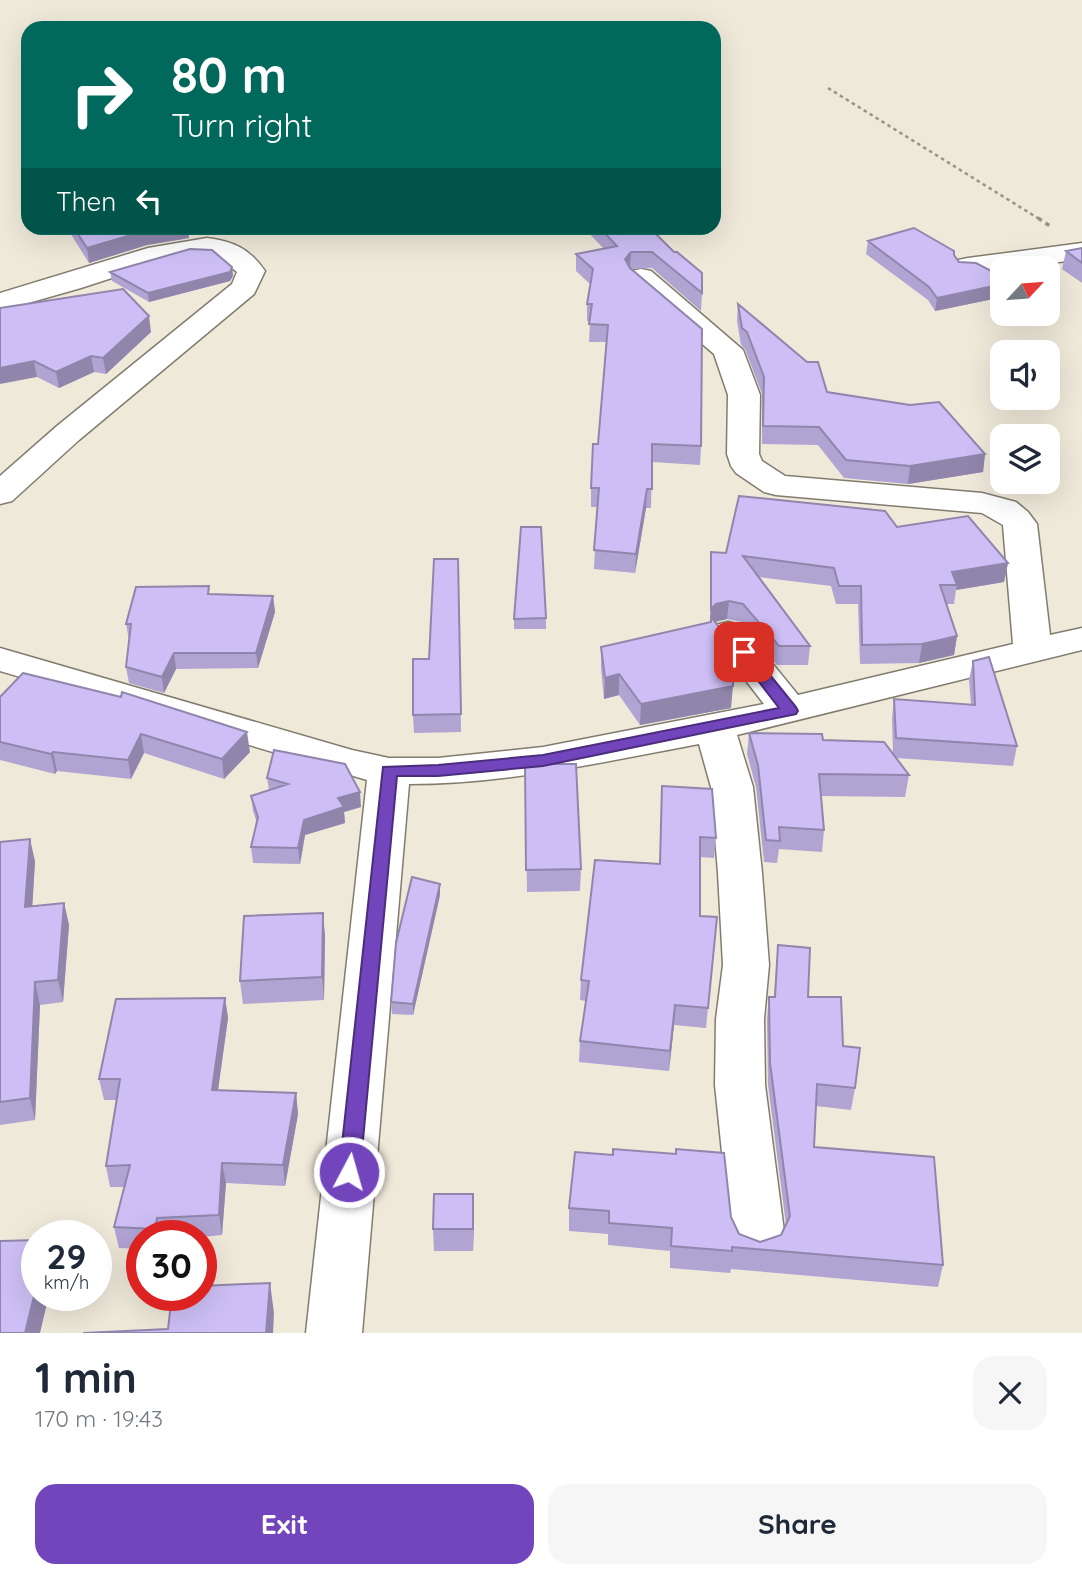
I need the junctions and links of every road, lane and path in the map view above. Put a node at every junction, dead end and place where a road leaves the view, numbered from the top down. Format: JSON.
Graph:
{"nodes":[{"id":1,"x":828,"y":88,"type":"dead end"},
{"id":2,"x":1059,"y":232,"type":"dead end"},
{"id":3,"x":1082,"y":251,"type":"edge"},
{"id":4,"x":968,"y":266,"type":"edge"},
{"id":5,"x":641,"y":277,"type":"edge"},
{"id":6,"x":0,"y":302,"type":"edge"},
{"id":7,"x":0,"y":494,"type":"edge"},
{"id":8,"x":728,"y":633,"type":"edge"},
{"id":9,"x":1082,"y":639,"type":"edge"},
{"id":10,"x":1033,"y":651,"type":"junction"},
{"id":11,"x":0,"y":659,"type":"edge"},
{"id":12,"x":790,"y":711,"type":"junction"},
{"id":13,"x":715,"y":728,"type":"junction"},
{"id":14,"x":389,"y":771,"type":"junction"},
{"id":15,"x":758,"y":1239,"type":"edge"},
{"id":16,"x":334,"y":1333,"type":"edge"}],
"edges":[{"from":1,"to":2,"type":"path"},
{"from":3,"to":4,"type":"street"},
{"from":5,"to":10,"type":"street"},
{"from":6,"to":7,"type":"street"},
{"from":8,"to":12,"type":"street"},
{"from":9,"to":10,"type":"street"},
{"from":10,"to":12,"type":"street"},
{"from":11,"to":14,"type":"street"},
{"from":12,"to":13,"type":"street"},
{"from":13,"to":14,"type":"street"},
{"from":13,"to":15,"type":"street"},
{"from":14,"to":16,"type":"street"}]}
